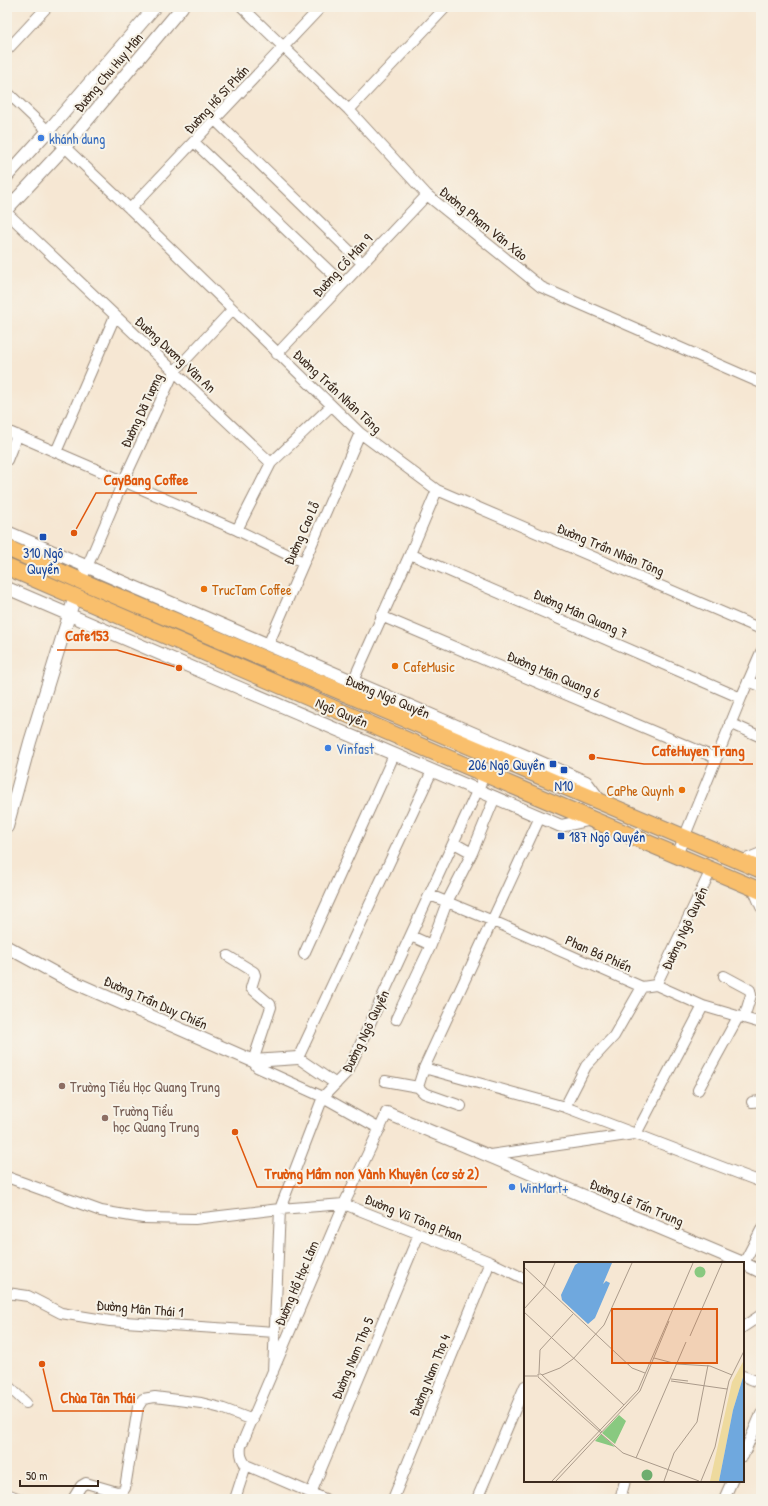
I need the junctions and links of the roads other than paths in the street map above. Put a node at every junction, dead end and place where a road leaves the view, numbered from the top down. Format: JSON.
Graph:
{"nodes":[{"id":1,"x":47,"y":7,"type":"edge"},
{"id":2,"x":155,"y":7,"type":"edge"},
{"id":3,"x":182,"y":7,"type":"edge"},
{"id":4,"x":242,"y":7,"type":"edge"},
{"id":5,"x":321,"y":7,"type":"edge"},
{"id":6,"x":446,"y":7,"type":"edge"},
{"id":7,"x":284,"y":46,"type":"junction"},
{"id":8,"x":7,"y":50,"type":"edge"},
{"id":9,"x":7,"y":92,"type":"edge"},
{"id":10,"x":349,"y":110,"type":"junction"},
{"id":11,"x":215,"y":120,"type":"junction"},
{"id":12,"x":48,"y":131,"type":"junction"},
{"id":13,"x":194,"y":142,"type":"junction"},
{"id":14,"x":65,"y":147,"type":"junction"},
{"id":15,"x":7,"y":176,"type":"edge"},
{"id":16,"x":427,"y":195,"type":"junction"},
{"id":17,"x":7,"y":209,"type":"edge"},
{"id":18,"x":130,"y":209,"type":"junction"},
{"id":19,"x":7,"y":213,"type":"edge"},
{"id":20,"x":362,"y":263,"type":"junction"},
{"id":21,"x":343,"y":284,"type":"junction"},
{"id":22,"x":232,"y":310,"type":"junction"},
{"id":23,"x":115,"y":316,"type":"junction"},
{"id":24,"x":277,"y":354,"type":"junction"},
{"id":25,"x":174,"y":372,"type":"junction"},
{"id":26,"x":761,"y":383,"type":"edge"},
{"id":27,"x":331,"y":406,"type":"junction"},
{"id":28,"x":7,"y":431,"type":"edge"},
{"id":29,"x":360,"y":434,"type":"junction"},
{"id":30,"x":17,"y":435,"type":"junction"},
{"id":31,"x":56,"y":452,"type":"junction"},
{"id":32,"x":7,"y":460,"type":"edge"},
{"id":33,"x":271,"y":463,"type":"junction"},
{"id":34,"x":123,"y":482,"type":"junction"},
{"id":35,"x":437,"y":490,"type":"junction"},
{"id":36,"x":237,"y":530,"type":"junction"},
{"id":37,"x":7,"y":532,"type":"edge"},
{"id":38,"x":7,"y":548,"type":"edge"},
{"id":39,"x":410,"y":554,"type":"junction"},
{"id":40,"x":303,"y":562,"type":"junction"},
{"id":41,"x":7,"y":567,"type":"edge"},
{"id":42,"x":84,"y":574,"type":"junction"},
{"id":43,"x":7,"y":588,"type":"edge"},
{"id":44,"x":75,"y":596,"type":"junction"},
{"id":45,"x":68,"y":614,"type":"junction"},
{"id":46,"x":381,"y":616,"type":"junction"},
{"id":47,"x":761,"y":629,"type":"edge"},
{"id":48,"x":268,"y":645,"type":"junction"},
{"id":49,"x":761,"y":652,"type":"edge"},
{"id":50,"x":353,"y":681,"type":"junction"},
{"id":51,"x":748,"y":681,"type":"junction"},
{"id":52,"x":761,"y":686,"type":"edge"},
{"id":53,"x":741,"y":698,"type":"junction"},
{"id":54,"x":730,"y":723,"type":"junction"},
{"id":55,"x":761,"y":737,"type":"edge"},
{"id":56,"x":394,"y":755,"type":"junction"},
{"id":57,"x":716,"y":758,"type":"junction"},
{"id":58,"x":432,"y":771,"type":"junction"},
{"id":59,"x":485,"y":774,"type":"junction"},
{"id":60,"x":478,"y":790,"type":"junction"},
{"id":61,"x":495,"y":797,"type":"junction"},
{"id":62,"x":602,"y":802,"type":"junction"},
{"id":63,"x":540,"y":817,"type":"junction"},
{"id":64,"x":592,"y":819,"type":"junction"},
{"id":65,"x":7,"y":827,"type":"edge"},
{"id":66,"x":684,"y":837,"type":"junction"},
{"id":67,"x":454,"y":842,"type":"junction"},
{"id":68,"x":472,"y":852,"type":"junction"},
{"id":69,"x":761,"y":853,"type":"edge"},
{"id":70,"x":677,"y":855,"type":"junction"},
{"id":71,"x":741,"y":861,"type":"junction"},
{"id":72,"x":712,"y":870,"type":"junction"},
{"id":73,"x":761,"y":870,"type":"edge"},
{"id":74,"x":757,"y":889,"type":"edge"},
{"id":75,"x":430,"y":895,"type":"junction"},
{"id":76,"x":447,"y":902,"type":"junction"},
{"id":77,"x":761,"y":907,"type":"edge"},
{"id":78,"x":493,"y":921,"type":"junction"},
{"id":79,"x":411,"y":936,"type":"junction"},
{"id":80,"x":431,"y":945,"type":"junction"},
{"id":81,"x":7,"y":947,"type":"edge"},
{"id":82,"x":304,"y":954,"type":"dead end"},
{"id":83,"x":228,"y":956,"type":"dead end"},
{"id":84,"x":724,"y":976,"type":"dead end"},
{"id":85,"x":656,"y":985,"type":"junction"},
{"id":86,"x":642,"y":987,"type":"junction"},
{"id":87,"x":703,"y":1006,"type":"junction"},
{"id":88,"x":741,"y":1017,"type":"junction"},
{"id":89,"x":396,"y":1019,"type":"dead end"},
{"id":90,"x":761,"y":1023,"type":"edge"},
{"id":91,"x":298,"y":1058,"type":"junction"},
{"id":92,"x":253,"y":1061,"type":"junction"},
{"id":93,"x":424,"y":1068,"type":"junction"},
{"id":94,"x":386,"y":1081,"type":"dead end"},
{"id":95,"x":336,"y":1084,"type":"junction"},
{"id":96,"x":418,"y":1087,"type":"junction"},
{"id":97,"x":698,"y":1090,"type":"dead end"},
{"id":98,"x":323,"y":1097,"type":"junction"},
{"id":99,"x":461,"y":1106,"type":"dead end"},
{"id":100,"x":565,"y":1107,"type":"junction"},
{"id":101,"x":387,"y":1113,"type":"joint"},
{"id":102,"x":380,"y":1129,"type":"junction"},
{"id":103,"x":636,"y":1134,"type":"junction"},
{"id":104,"x":490,"y":1155,"type":"junction"},
{"id":105,"x":7,"y":1177,"type":"edge"},
{"id":106,"x":761,"y":1182,"type":"edge"},
{"id":107,"x":344,"y":1204,"type":"junction"},
{"id":108,"x":280,"y":1209,"type":"junction"},
{"id":109,"x":761,"y":1230,"type":"edge"},
{"id":110,"x":419,"y":1234,"type":"junction"},
{"id":111,"x":490,"y":1262,"type":"junction"},
{"id":112,"x":741,"y":1262,"type":"edge"},
{"id":113,"x":744,"y":1262,"type":"edge"},
{"id":114,"x":744,"y":1264,"type":"edge"},
{"id":115,"x":761,"y":1272,"type":"edge"},
{"id":116,"x":524,"y":1279,"type":"edge"},
{"id":117,"x":7,"y":1293,"type":"edge"},
{"id":118,"x":761,"y":1315,"type":"edge"},
{"id":119,"x":744,"y":1326,"type":"edge"},
{"id":120,"x":275,"y":1332,"type":"junction"},
{"id":121,"x":273,"y":1372,"type":"junction"},
{"id":122,"x":744,"y":1376,"type":"edge"},
{"id":123,"x":761,"y":1383,"type":"edge"},
{"id":124,"x":7,"y":1385,"type":"edge"},
{"id":125,"x":524,"y":1388,"type":"edge"},
{"id":126,"x":26,"y":1403,"type":"dead end"},
{"id":127,"x":761,"y":1414,"type":"edge"},
{"id":128,"x":253,"y":1420,"type":"junction"},
{"id":129,"x":744,"y":1454,"type":"edge"},
{"id":130,"x":246,"y":1465,"type":"junction"},
{"id":131,"x":625,"y":1482,"type":"edge"},
{"id":132,"x":732,"y":1482,"type":"edge"},
{"id":133,"x":311,"y":1493,"type":"junction"},
{"id":134,"x":7,"y":1494,"type":"edge"},
{"id":135,"x":20,"y":1499,"type":"edge"},
{"id":136,"x":73,"y":1499,"type":"edge"},
{"id":137,"x":235,"y":1499,"type":"edge"},
{"id":138,"x":325,"y":1499,"type":"edge"},
{"id":139,"x":393,"y":1499,"type":"edge"},
{"id":140,"x":477,"y":1499,"type":"edge"},
{"id":141,"x":620,"y":1499,"type":"edge"},
{"id":142,"x":724,"y":1499,"type":"edge"}],
"edges":[{"from":1,"to":8,"type":"street"},
{"from":2,"to":12,"type":"street","name":"Đường Chu Huy Mân"},
{"from":3,"to":14,"type":"street","name":"Đường Chu Huy Mân"},
{"from":4,"to":7,"type":"street","name":"Đường Phạm Văn Xảo"},
{"from":5,"to":7,"type":"street","name":"Đường Hồ Sĩ Phấn"},
{"from":6,"to":10,"type":"street"},
{"from":7,"to":10,"type":"street","name":"Đường Phạm Văn Xảo"},
{"from":7,"to":11,"type":"street","name":"Đường Hồ Sĩ Phấn"},
{"from":9,"to":12,"type":"street","name":"Đường Trần Nhân Tông"},
{"from":10,"to":16,"type":"street","name":"Đường Phạm Văn Xảo"},
{"from":11,"to":13,"type":"street","name":"Đường Hồ Sĩ Phấn"},
{"from":11,"to":20,"type":"street"},
{"from":12,"to":14,"type":"street","name":"Đường Trần Nhân Tông"},
{"from":12,"to":15,"type":"street","name":"Đường Chu Huy Mân"},
{"from":13,"to":18,"type":"street","name":"Đường Hồ Sĩ Phấn"},
{"from":13,"to":21,"type":"street"},
{"from":14,"to":17,"type":"street","name":"Đường Chu Huy Mân"},
{"from":14,"to":18,"type":"street","name":"Đường Trần Nhân Tông"},
{"from":16,"to":20,"type":"street","name":"Đường Cổ Mân 9"},
{"from":16,"to":26,"type":"street","name":"Đường Phạm Văn Xảo"},
{"from":18,"to":22,"type":"street","name":"Đường Trần Nhân Tông"},
{"from":19,"to":23,"type":"street","name":"Đường Dương Văn An"},
{"from":20,"to":21,"type":"street","name":"Đường Cổ Mân 9"},
{"from":21,"to":24,"type":"street","name":"Đường Cổ Mân 9"},
{"from":22,"to":24,"type":"street","name":"Đường Trần Nhân Tông"},
{"from":22,"to":25,"type":"street","name":"Đường Dã Tượng"},
{"from":23,"to":25,"type":"street","name":"Đường Dương Văn An"},
{"from":23,"to":31,"type":"street"},
{"from":24,"to":27,"type":"street","name":"Đường Trần Nhân Tông"},
{"from":25,"to":33,"type":"street","name":"Đường Dương Văn An"},
{"from":25,"to":34,"type":"street","name":"Đường Dã Tượng"},
{"from":27,"to":29,"type":"street","name":"Đường Trần Nhân Tông"},
{"from":27,"to":33,"type":"street"},
{"from":28,"to":30,"type":"street"},
{"from":29,"to":35,"type":"street","name":"Đường Trần Nhân Tông"},
{"from":29,"to":40,"type":"street","name":"Đường Cao Lỗ"},
{"from":30,"to":31,"type":"street"},
{"from":30,"to":32,"type":"street"},
{"from":31,"to":34,"type":"street"},
{"from":33,"to":36,"type":"street"},
{"from":34,"to":36,"type":"street"},
{"from":34,"to":42,"type":"street","name":"Đường Dã Tượng"},
{"from":35,"to":39,"type":"street"},
{"from":35,"to":47,"type":"street","name":"Đường Trần Nhân Tông"},
{"from":36,"to":40,"type":"street"},
{"from":37,"to":42,"type":"street","name":"Đường Ngô Quyền"},
{"from":38,"to":42,"type":"highway","name":"Ngô Quyền"},
{"from":39,"to":46,"type":"street"},
{"from":39,"to":53,"type":"street","name":"Đường Mân Quang 7"},
{"from":40,"to":48,"type":"street","name":"Đường Cao Lỗ"},
{"from":41,"to":44,"type":"highway","name":"Ngô Quyền"},
{"from":42,"to":48,"type":"street","name":"Đường Ngô Quyền"},
{"from":42,"to":62,"type":"highway","name":"Ngô Quyền"},
{"from":43,"to":45,"type":"street"},
{"from":44,"to":45,"type":"street"},
{"from":44,"to":59,"type":"highway","name":"Ngô Quyền"},
{"from":45,"to":56,"type":"street"},
{"from":45,"to":65,"type":"street"},
{"from":46,"to":50,"type":"street"},
{"from":46,"to":57,"type":"street","name":"Đường Mân Quang 6"},
{"from":48,"to":50,"type":"street","name":"Đường Ngô Quyền"},
{"from":49,"to":51,"type":"street"},
{"from":50,"to":62,"type":"street","name":"Đường Ngô Quyền"},
{"from":51,"to":52,"type":"street"},
{"from":51,"to":53,"type":"street"},
{"from":53,"to":54,"type":"street"},
{"from":54,"to":55,"type":"street"},
{"from":54,"to":57,"type":"street"},
{"from":56,"to":58,"type":"street"},
{"from":56,"to":82,"type":"street"},
{"from":57,"to":66,"type":"street"},
{"from":58,"to":60,"type":"street"},
{"from":58,"to":91,"type":"street"},
{"from":59,"to":60,"type":"street","name":"Đường Ngô Quyền"},
{"from":59,"to":64,"type":"highway","name":"Ngô Quyền"},
{"from":60,"to":61,"type":"street"},
{"from":60,"to":67,"type":"street","name":"Đường Ngô Quyền"},
{"from":61,"to":63,"type":"street"},
{"from":61,"to":68,"type":"street"},
{"from":62,"to":66,"type":"highway","name":"Đường Ngô Quyền"},
{"from":63,"to":64,"type":"street"},
{"from":63,"to":78,"type":"street"},
{"from":64,"to":70,"type":"highway","name":"Ngô Quyền"},
{"from":66,"to":70,"type":"street"},
{"from":66,"to":71,"type":"highway","name":"Đường Ngô Quyền"},
{"from":67,"to":68,"type":"street"},
{"from":67,"to":75,"type":"street","name":"Đường Ngô Quyền"},
{"from":68,"to":76,"type":"street"},
{"from":69,"to":71,"type":"street"},
{"from":70,"to":72,"type":"highway","name":"Đường Ngô Quyền"},
{"from":71,"to":73,"type":"highway"},
{"from":72,"to":74,"type":"highway","name":"Đường Ngô Quyền"},
{"from":72,"to":85,"type":"street","name":"Đường Ngô Quyền"},
{"from":74,"to":77,"type":"street","name":"Đường Ngô Quyền"},
{"from":75,"to":76,"type":"street","name":"Phan Bá Phiến"},
{"from":75,"to":79,"type":"street","name":"Đường Ngô Quyền"},
{"from":76,"to":78,"type":"street","name":"Phan Bá Phiến"},
{"from":76,"to":80,"type":"street"},
{"from":78,"to":86,"type":"street","name":"Phan Bá Phiến"},
{"from":78,"to":93,"type":"street"},
{"from":79,"to":80,"type":"street"},
{"from":79,"to":95,"type":"street","name":"Đường Ngô Quyền"},
{"from":80,"to":89,"type":"street"},
{"from":81,"to":92,"type":"street","name":"Đường Trần Duy Chiến"},
{"from":83,"to":92,"type":"street"},
{"from":84,"to":88,"type":"street"},
{"from":85,"to":86,"type":"street","name":"Phan Bá Phiến"},
{"from":85,"to":87,"type":"street"},
{"from":86,"to":100,"type":"street"},
{"from":87,"to":88,"type":"street"},
{"from":87,"to":103,"type":"street"},
{"from":88,"to":90,"type":"street"},
{"from":88,"to":97,"type":"street"},
{"from":91,"to":92,"type":"street","name":"Đường Trần Duy Chiến"},
{"from":91,"to":95,"type":"street"},
{"from":92,"to":98,"type":"street"},
{"from":93,"to":96,"type":"street"},
{"from":93,"to":100,"type":"street"},
{"from":94,"to":96,"type":"street"},
{"from":95,"to":98,"type":"street","name":"Đường Ngô Quyền"},
{"from":96,"to":99,"type":"street"},
{"from":98,"to":102,"type":"street"},
{"from":98,"to":108,"type":"street","name":"Đường Ngô Quyền"},
{"from":100,"to":103,"type":"street"},
{"from":101,"to":102,"type":"street","name":"Đường Hồ Học Lãm"},
{"from":101,"to":104,"type":"street","name":"Đường Lê Tấn Trung"},
{"from":102,"to":107,"type":"street","name":"Đường Hồ Học Lãm"},
{"from":103,"to":104,"type":"street"},
{"from":103,"to":106,"type":"street"},
{"from":104,"to":112,"type":"street","name":"Đường Lê Tấn Trung"},
{"from":105,"to":108,"type":"street","name":"Đường Vũ Tông Phan"},
{"from":107,"to":108,"type":"street","name":"Đường Vũ Tông Phan"},
{"from":107,"to":110,"type":"street","name":"Đường Vũ Tông Phan"},
{"from":107,"to":121,"type":"street","name":"Đường Hồ Học Lãm"},
{"from":108,"to":120,"type":"street","name":"Đường Ngô Quyền"},
{"from":109,"to":113,"type":"street"},
{"from":110,"to":111,"type":"street","name":"Đường Vũ Tông Phan"},
{"from":110,"to":133,"type":"street","name":"Đường Nam Thọ 5"},
{"from":111,"to":116,"type":"street","name":"Đường Vũ Tông Phan"},
{"from":111,"to":139,"type":"street","name":"Đường Nam Thọ 4"},
{"from":114,"to":115,"type":"street","name":"Đường Lê Tấn Trung"},
{"from":117,"to":120,"type":"street","name":"Đường Mân Thái 1"},
{"from":118,"to":119,"type":"street"},
{"from":120,"to":121,"type":"street","name":"Đường Ngô Quyền"},
{"from":121,"to":128,"type":"street","name":"Đường Hồ Học Lãm"},
{"from":122,"to":123,"type":"street"},
{"from":124,"to":126,"type":"street"},
{"from":125,"to":140,"type":"street"},
{"from":127,"to":129,"type":"street"},
{"from":128,"to":130,"type":"street","name":"Đường Hồ Học Lãm"},
{"from":128,"to":136,"type":"street"},
{"from":130,"to":133,"type":"street"},
{"from":130,"to":137,"type":"street"},
{"from":131,"to":141,"type":"street"},
{"from":132,"to":142,"type":"street"},
{"from":133,"to":138,"type":"street"},
{"from":134,"to":135,"type":"street"}]}
